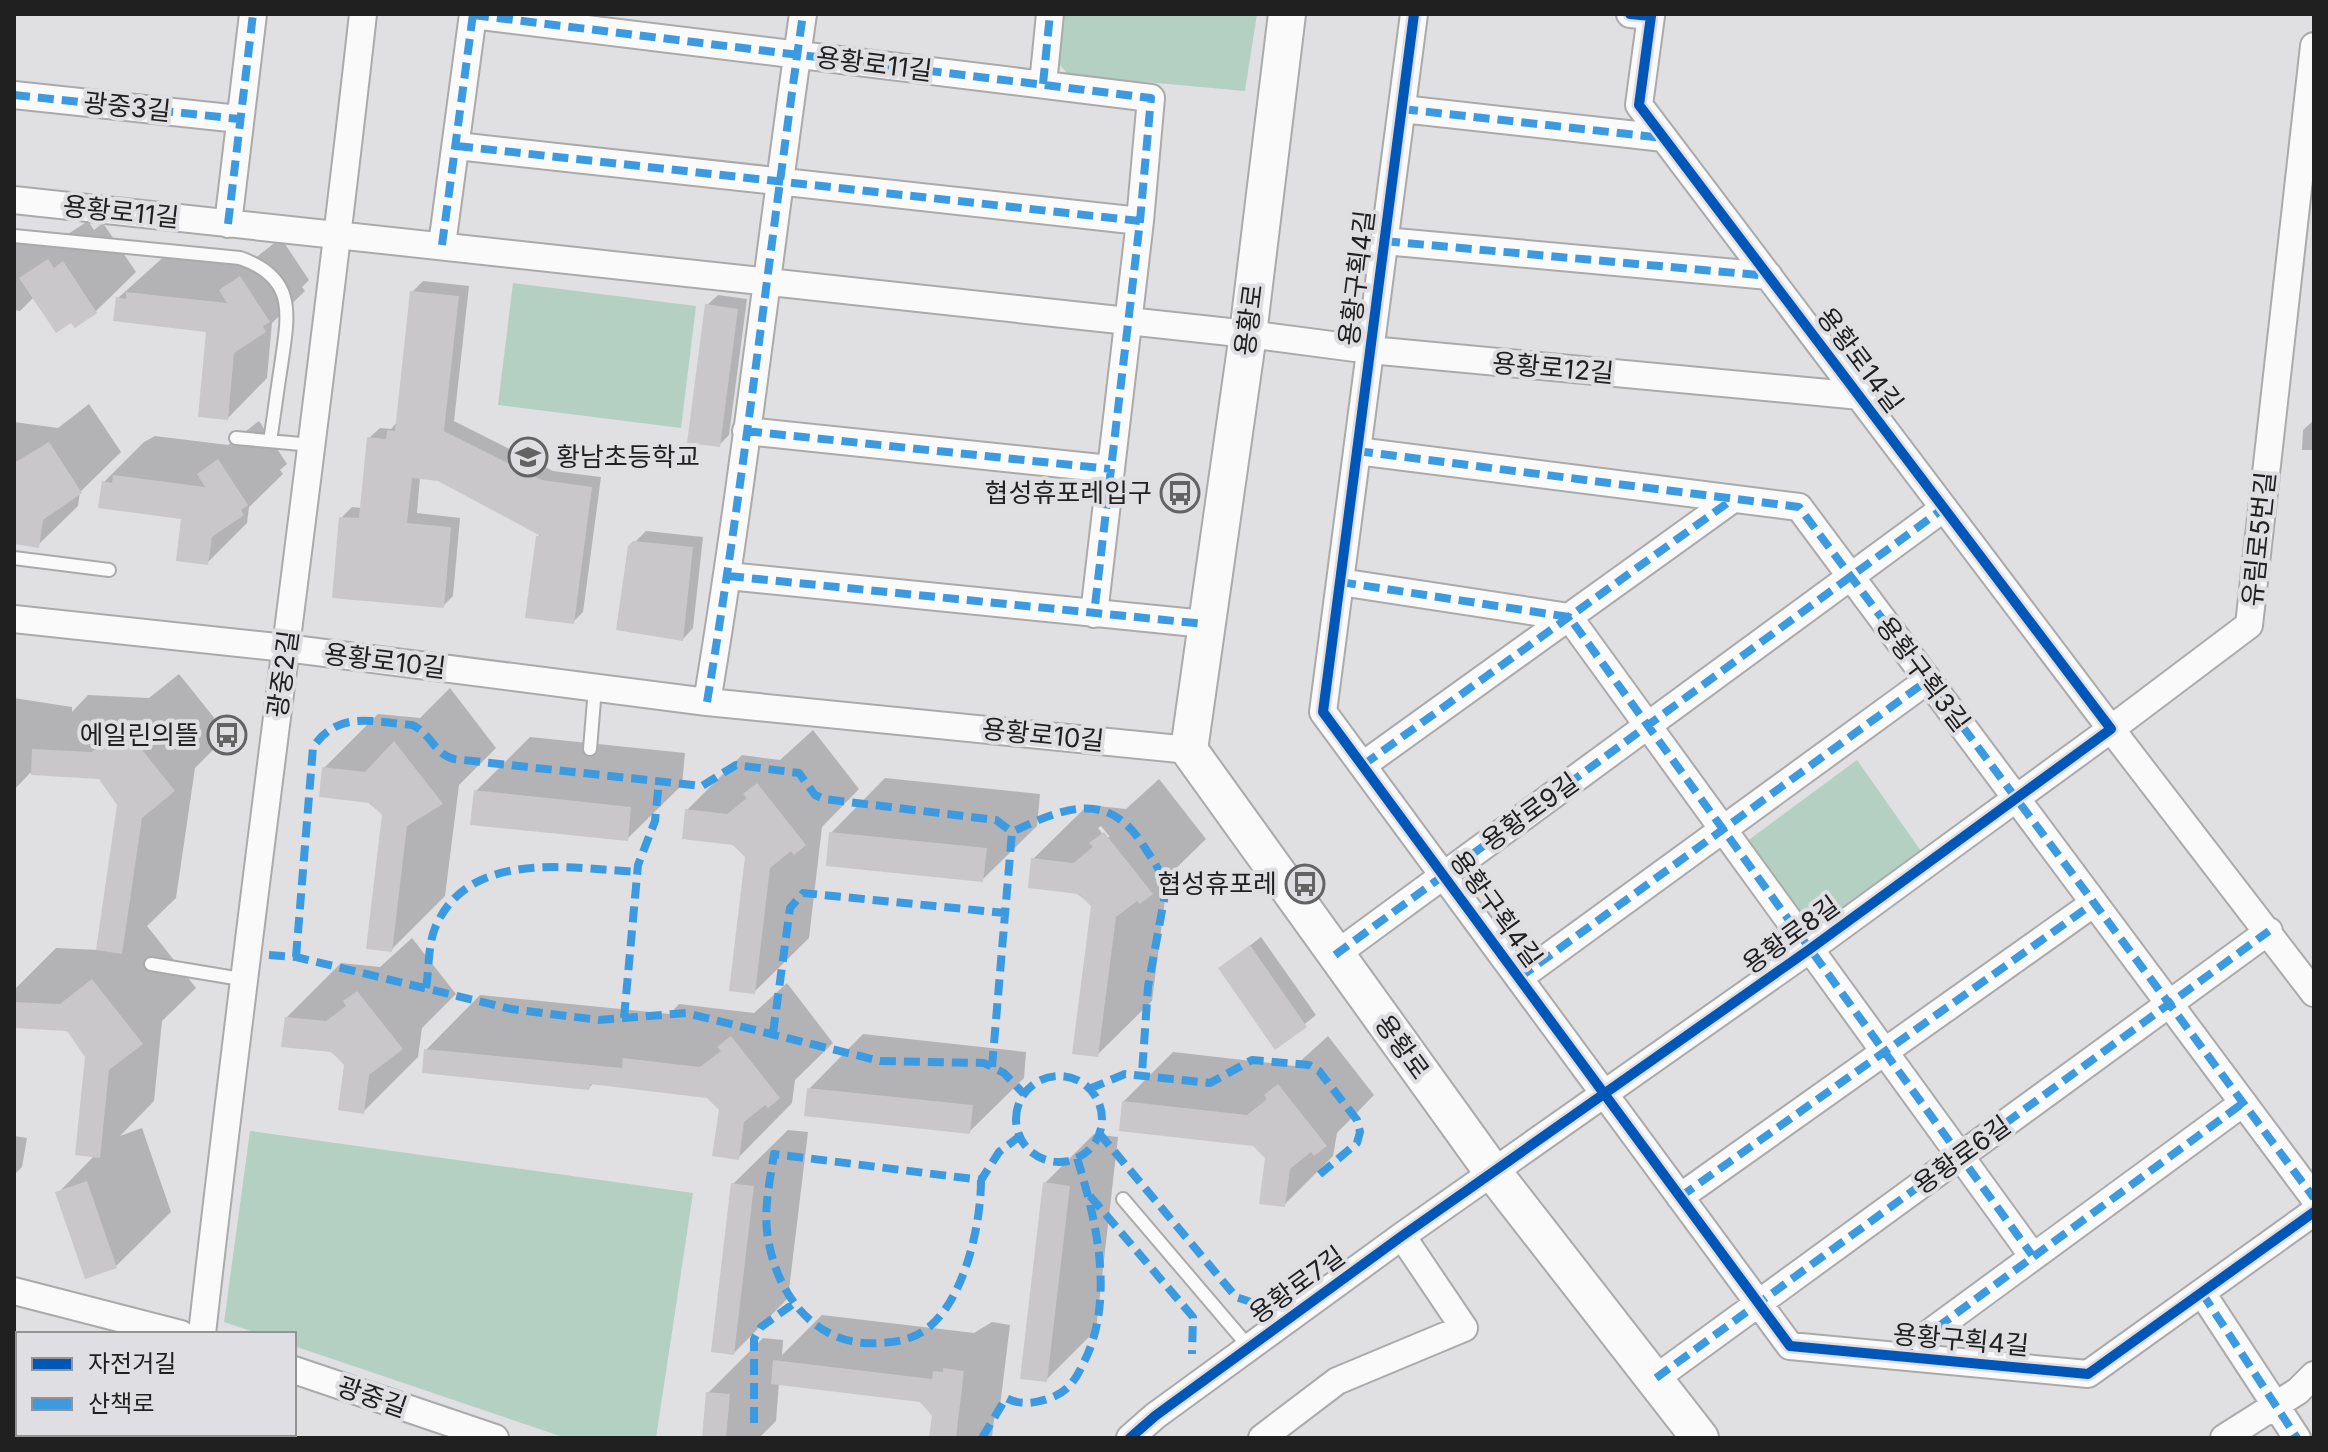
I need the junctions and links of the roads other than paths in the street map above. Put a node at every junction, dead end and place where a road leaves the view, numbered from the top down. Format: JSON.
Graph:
{"nodes":[{"id":1,"x":253,"y":14,"type":"edge"},
{"id":2,"x":363,"y":14,"type":"edge"},
{"id":3,"x":803,"y":14,"type":"edge"},
{"id":4,"x":1050,"y":14,"type":"edge"},
{"id":5,"x":1287,"y":14,"type":"edge"},
{"id":6,"x":1414,"y":14,"type":"edge"},
{"id":7,"x":1630,"y":14,"type":"edge"},
{"id":8,"x":473,"y":15,"type":"edge"},
{"id":9,"x":2314,"y":46,"type":"edge"},
{"id":10,"x":797,"y":55,"type":"junction"},
{"id":11,"x":1043,"y":84,"type":"junction"},
{"id":12,"x":14,"y":95,"type":"edge"},
{"id":13,"x":1402,"y":109,"type":"junction"},
{"id":14,"x":239,"y":119,"type":"junction"},
{"id":15,"x":1664,"y":138,"type":"junction"},
{"id":16,"x":457,"y":146,"type":"junction"},
{"id":17,"x":781,"y":182,"type":"junction"},
{"id":18,"x":14,"y":200,"type":"edge"},
{"id":19,"x":1140,"y":221,"type":"junction"},
{"id":20,"x":228,"y":224,"type":"junction"},
{"id":21,"x":14,"y":236,"type":"edge"},
{"id":22,"x":338,"y":237,"type":"junction"},
{"id":23,"x":1384,"y":241,"type":"junction"},
{"id":24,"x":442,"y":245,"type":"junction"},
{"id":25,"x":1769,"y":276,"type":"junction"},
{"id":26,"x":765,"y":281,"type":"junction"},
{"id":27,"x":1128,"y":321,"type":"junction"},
{"id":28,"x":1248,"y":334,"type":"junction"},
{"id":29,"x":1370,"y":350,"type":"junction"},
{"id":30,"x":1860,"y":396,"type":"junction"},
{"id":31,"x":746,"y":431,"type":"junction"},
{"id":32,"x":236,"y":438,"type":"dead end"},
{"id":33,"x":270,"y":441,"type":"junction"},
{"id":34,"x":312,"y":445,"type":"junction"},
{"id":35,"x":1357,"y":451,"type":"junction"},
{"id":36,"x":1110,"y":469,"type":"junction"},
{"id":37,"x":1733,"y":499,"type":"junction"},
{"id":38,"x":1944,"y":508,"type":"junction"},
{"id":39,"x":14,"y":558,"type":"edge"},
{"id":40,"x":109,"y":570,"type":"dead end"},
{"id":41,"x":728,"y":576,"type":"junction"},
{"id":42,"x":1851,"y":577,"type":"junction"},
{"id":43,"x":1340,"y":582,"type":"junction"},
{"id":44,"x":1094,"y":614,"type":"junction"},
{"id":45,"x":1569,"y":617,"type":"junction"},
{"id":46,"x":14,"y":619,"type":"edge"},
{"id":47,"x":1205,"y":624,"type":"junction"},
{"id":48,"x":286,"y":648,"type":"junction"},
{"id":49,"x":1928,"y":680,"type":"junction"},
{"id":50,"x":595,"y":688,"type":"junction"},
{"id":51,"x":707,"y":702,"type":"junction"},
{"id":52,"x":1648,"y":726,"type":"junction"},
{"id":53,"x":2111,"y":729,"type":"junction"},
{"id":54,"x":590,"y":749,"type":"dead end"},
{"id":55,"x":1189,"y":750,"type":"junction"},
{"id":56,"x":1363,"y":765,"type":"junction"},
{"id":57,"x":2015,"y":797,"type":"junction"},
{"id":58,"x":1723,"y":829,"type":"junction"},
{"id":59,"x":1444,"y":875,"type":"junction"},
{"id":60,"x":2094,"y":903,"type":"junction"},
{"id":61,"x":2269,"y":931,"type":"junction"},
{"id":62,"x":1810,"y":949,"type":"junction"},
{"id":63,"x":1335,"y":955,"type":"junction"},
{"id":64,"x":151,"y":964,"type":"dead end"},
{"id":65,"x":1519,"y":978,"type":"junction"},
{"id":66,"x":241,"y":979,"type":"junction"},
{"id":67,"x":2314,"y":993,"type":"edge"},
{"id":68,"x":2169,"y":1004,"type":"junction"},
{"id":69,"x":1884,"y":1052,"type":"junction"},
{"id":70,"x":1606,"y":1095,"type":"junction"},
{"id":71,"x":2243,"y":1103,"type":"junction"},
{"id":72,"x":1960,"y":1156,"type":"junction"},
{"id":73,"x":1492,"y":1171,"type":"junction"},
{"id":74,"x":1680,"y":1197,"type":"junction"},
{"id":75,"x":2314,"y":1198,"type":"edge"},
{"id":76,"x":1123,"y":1199,"type":"dead end"},
{"id":77,"x":2314,"y":1212,"type":"edge"},
{"id":78,"x":1402,"y":1236,"type":"junction"},
{"id":79,"x":2032,"y":1255,"type":"junction"},
{"id":80,"x":14,"y":1291,"type":"edge"},
{"id":81,"x":2202,"y":1293,"type":"junction"},
{"id":82,"x":1759,"y":1304,"type":"junction"},
{"id":83,"x":173,"y":1332,"type":"edge"},
{"id":84,"x":202,"y":1332,"type":"edge"},
{"id":85,"x":1249,"y":1347,"type":"junction"},
{"id":86,"x":1898,"y":1356,"type":"junction"},
{"id":87,"x":296,"y":1371,"type":"edge"},
{"id":88,"x":2314,"y":1375,"type":"edge"},
{"id":89,"x":1656,"y":1378,"type":"junction"},
{"id":90,"x":2276,"y":1405,"type":"junction"},
{"id":91,"x":220,"y":1438,"type":"edge"},
{"id":92,"x":229,"y":1438,"type":"edge"},
{"id":93,"x":495,"y":1438,"type":"edge"},
{"id":94,"x":1130,"y":1438,"type":"edge"},
{"id":95,"x":1262,"y":1438,"type":"edge"},
{"id":96,"x":1700,"y":1438,"type":"edge"},
{"id":97,"x":2224,"y":1438,"type":"edge"},
{"id":98,"x":2297,"y":1438,"type":"edge"}],
"edges":[{"from":1,"to":14,"type":"street"},
{"from":2,"to":22,"type":"street","name":"광중2길"},
{"from":3,"to":10,"type":"street"},
{"from":4,"to":11,"type":"street"},
{"from":5,"to":28,"type":"street","name":"용황로"},
{"from":6,"to":13,"type":"street","name":"용황구획4길"},
{"from":7,"to":15,"type":"street","name":"용황로14길"},
{"from":8,"to":10,"type":"street","name":"용황로11길"},
{"from":8,"to":16,"type":"street"},
{"from":9,"to":53,"type":"street","name":"유림로5번길"},
{"from":10,"to":11,"type":"street","name":"용황로11길"},
{"from":10,"to":17,"type":"street"},
{"from":11,"to":19,"type":"street","name":"용황로11길"},
{"from":12,"to":14,"type":"street","name":"광중3길"},
{"from":13,"to":15,"type":"street"},
{"from":13,"to":23,"type":"street","name":"용황구획4길"},
{"from":14,"to":20,"type":"street"},
{"from":15,"to":25,"type":"street","name":"용황로14길"},
{"from":16,"to":17,"type":"street"},
{"from":16,"to":24,"type":"street"},
{"from":17,"to":19,"type":"street"},
{"from":17,"to":26,"type":"street"},
{"from":18,"to":20,"type":"street","name":"용황로11길"},
{"from":19,"to":27,"type":"street","name":"용황로11길"},
{"from":20,"to":22,"type":"street","name":"용황로11길"},
{"from":21,"to":33,"type":"lane"},
{"from":22,"to":24,"type":"street","name":"용황로11길"},
{"from":22,"to":34,"type":"street","name":"광중2길"},
{"from":23,"to":25,"type":"street"},
{"from":23,"to":29,"type":"street","name":"용황구획4길"},
{"from":24,"to":26,"type":"street","name":"용황로11길"},
{"from":25,"to":30,"type":"street","name":"용황로14길"},
{"from":26,"to":27,"type":"street","name":"용황로11길"},
{"from":26,"to":31,"type":"street"},
{"from":27,"to":28,"type":"street","name":"용황로11길"},
{"from":27,"to":36,"type":"street"},
{"from":28,"to":29,"type":"street","name":"용황로12길"},
{"from":28,"to":47,"type":"street","name":"용황로"},
{"from":29,"to":30,"type":"street","name":"용황로12길"},
{"from":29,"to":35,"type":"street","name":"용황구획4길"},
{"from":30,"to":38,"type":"street","name":"용황로14길"},
{"from":31,"to":36,"type":"street"},
{"from":31,"to":41,"type":"street"},
{"from":32,"to":33,"type":"lane"},
{"from":33,"to":34,"type":"lane"},
{"from":34,"to":48,"type":"street","name":"광중2길"},
{"from":35,"to":37,"type":"street","name":"용황구획3길"},
{"from":35,"to":43,"type":"street","name":"용황구획4길"},
{"from":36,"to":44,"type":"street"},
{"from":37,"to":42,"type":"street","name":"용황구획3길"},
{"from":37,"to":45,"type":"street"},
{"from":38,"to":42,"type":"street","name":"용황로9길"},
{"from":38,"to":53,"type":"street","name":"용황로14길"},
{"from":39,"to":40,"type":"lane"},
{"from":41,"to":44,"type":"street"},
{"from":41,"to":51,"type":"street"},
{"from":42,"to":49,"type":"street","name":"용황구획3길"},
{"from":42,"to":52,"type":"street","name":"용황로9길"},
{"from":43,"to":45,"type":"street"},
{"from":43,"to":56,"type":"street","name":"용황구획4길"},
{"from":44,"to":47,"type":"street"},
{"from":45,"to":52,"type":"street"},
{"from":45,"to":56,"type":"street"},
{"from":46,"to":48,"type":"street","name":"용황로10길"},
{"from":47,"to":55,"type":"street","name":"용황로"},
{"from":48,"to":50,"type":"street","name":"용황로10길"},
{"from":48,"to":66,"type":"street","name":"광중2길"},
{"from":49,"to":57,"type":"street","name":"용황구획3길"},
{"from":49,"to":58,"type":"street","name":"용황구획4길"},
{"from":50,"to":51,"type":"street","name":"용황로10길"},
{"from":50,"to":54,"type":"lane"},
{"from":51,"to":55,"type":"street","name":"용황로10길"},
{"from":52,"to":58,"type":"street"},
{"from":52,"to":59,"type":"street","name":"용황로9길"},
{"from":53,"to":57,"type":"street","name":"용황로8길"},
{"from":53,"to":61,"type":"street"},
{"from":55,"to":63,"type":"street","name":"용황로"},
{"from":56,"to":59,"type":"street","name":"용황구획4길"},
{"from":57,"to":60,"type":"street","name":"용황구획3길"},
{"from":57,"to":62,"type":"street","name":"용황로8길"},
{"from":58,"to":62,"type":"street"},
{"from":58,"to":65,"type":"street","name":"용황구획4길"},
{"from":59,"to":63,"type":"street","name":"용황로9길"},
{"from":59,"to":65,"type":"street","name":"용황구획4길"},
{"from":60,"to":68,"type":"street","name":"용황구획3길"},
{"from":60,"to":69,"type":"street"},
{"from":61,"to":67,"type":"street"},
{"from":61,"to":68,"type":"street","name":"용황로6길"},
{"from":62,"to":69,"type":"street"},
{"from":62,"to":70,"type":"street","name":"용황로8길"},
{"from":63,"to":73,"type":"street","name":"용황로"},
{"from":64,"to":66,"type":"lane"},
{"from":65,"to":70,"type":"street","name":"용황구획4길"},
{"from":66,"to":84,"type":"street","name":"광중2길"},
{"from":68,"to":71,"type":"street","name":"용황구획3길"},
{"from":68,"to":72,"type":"street","name":"용황로6길"},
{"from":69,"to":72,"type":"street"},
{"from":69,"to":74,"type":"street"},
{"from":70,"to":73,"type":"street","name":"용황로8길"},
{"from":70,"to":74,"type":"street","name":"용황구획4길"},
{"from":71,"to":75,"type":"street","name":"용황구획3길"},
{"from":71,"to":79,"type":"street","name":"용황구획4길"},
{"from":72,"to":79,"type":"street"},
{"from":72,"to":82,"type":"street","name":"용황로6길"},
{"from":73,"to":78,"type":"street","name":"용황로7길"},
{"from":73,"to":89,"type":"street","name":"용황로"},
{"from":74,"to":82,"type":"street","name":"용황구획4길"},
{"from":76,"to":85,"type":"lane"},
{"from":77,"to":81,"type":"street"},
{"from":78,"to":85,"type":"street","name":"용황로7길"},
{"from":78,"to":95,"type":"street"},
{"from":79,"to":86,"type":"street","name":"용황구획4길"},
{"from":80,"to":83,"type":"street"},
{"from":81,"to":86,"type":"street","name":"용황구획4길"},
{"from":81,"to":90,"type":"street"},
{"from":82,"to":86,"type":"street","name":"용황구획4길"},
{"from":82,"to":89,"type":"street","name":"용황로6길"},
{"from":85,"to":94,"type":"street","name":"용황로7길"},
{"from":87,"to":93,"type":"street","name":"광중길"},
{"from":88,"to":90,"type":"street"},
{"from":89,"to":96,"type":"street","name":"용황로"},
{"from":90,"to":97,"type":"street"},
{"from":90,"to":98,"type":"street"},
{"from":91,"to":92,"type":"lane"}]}
